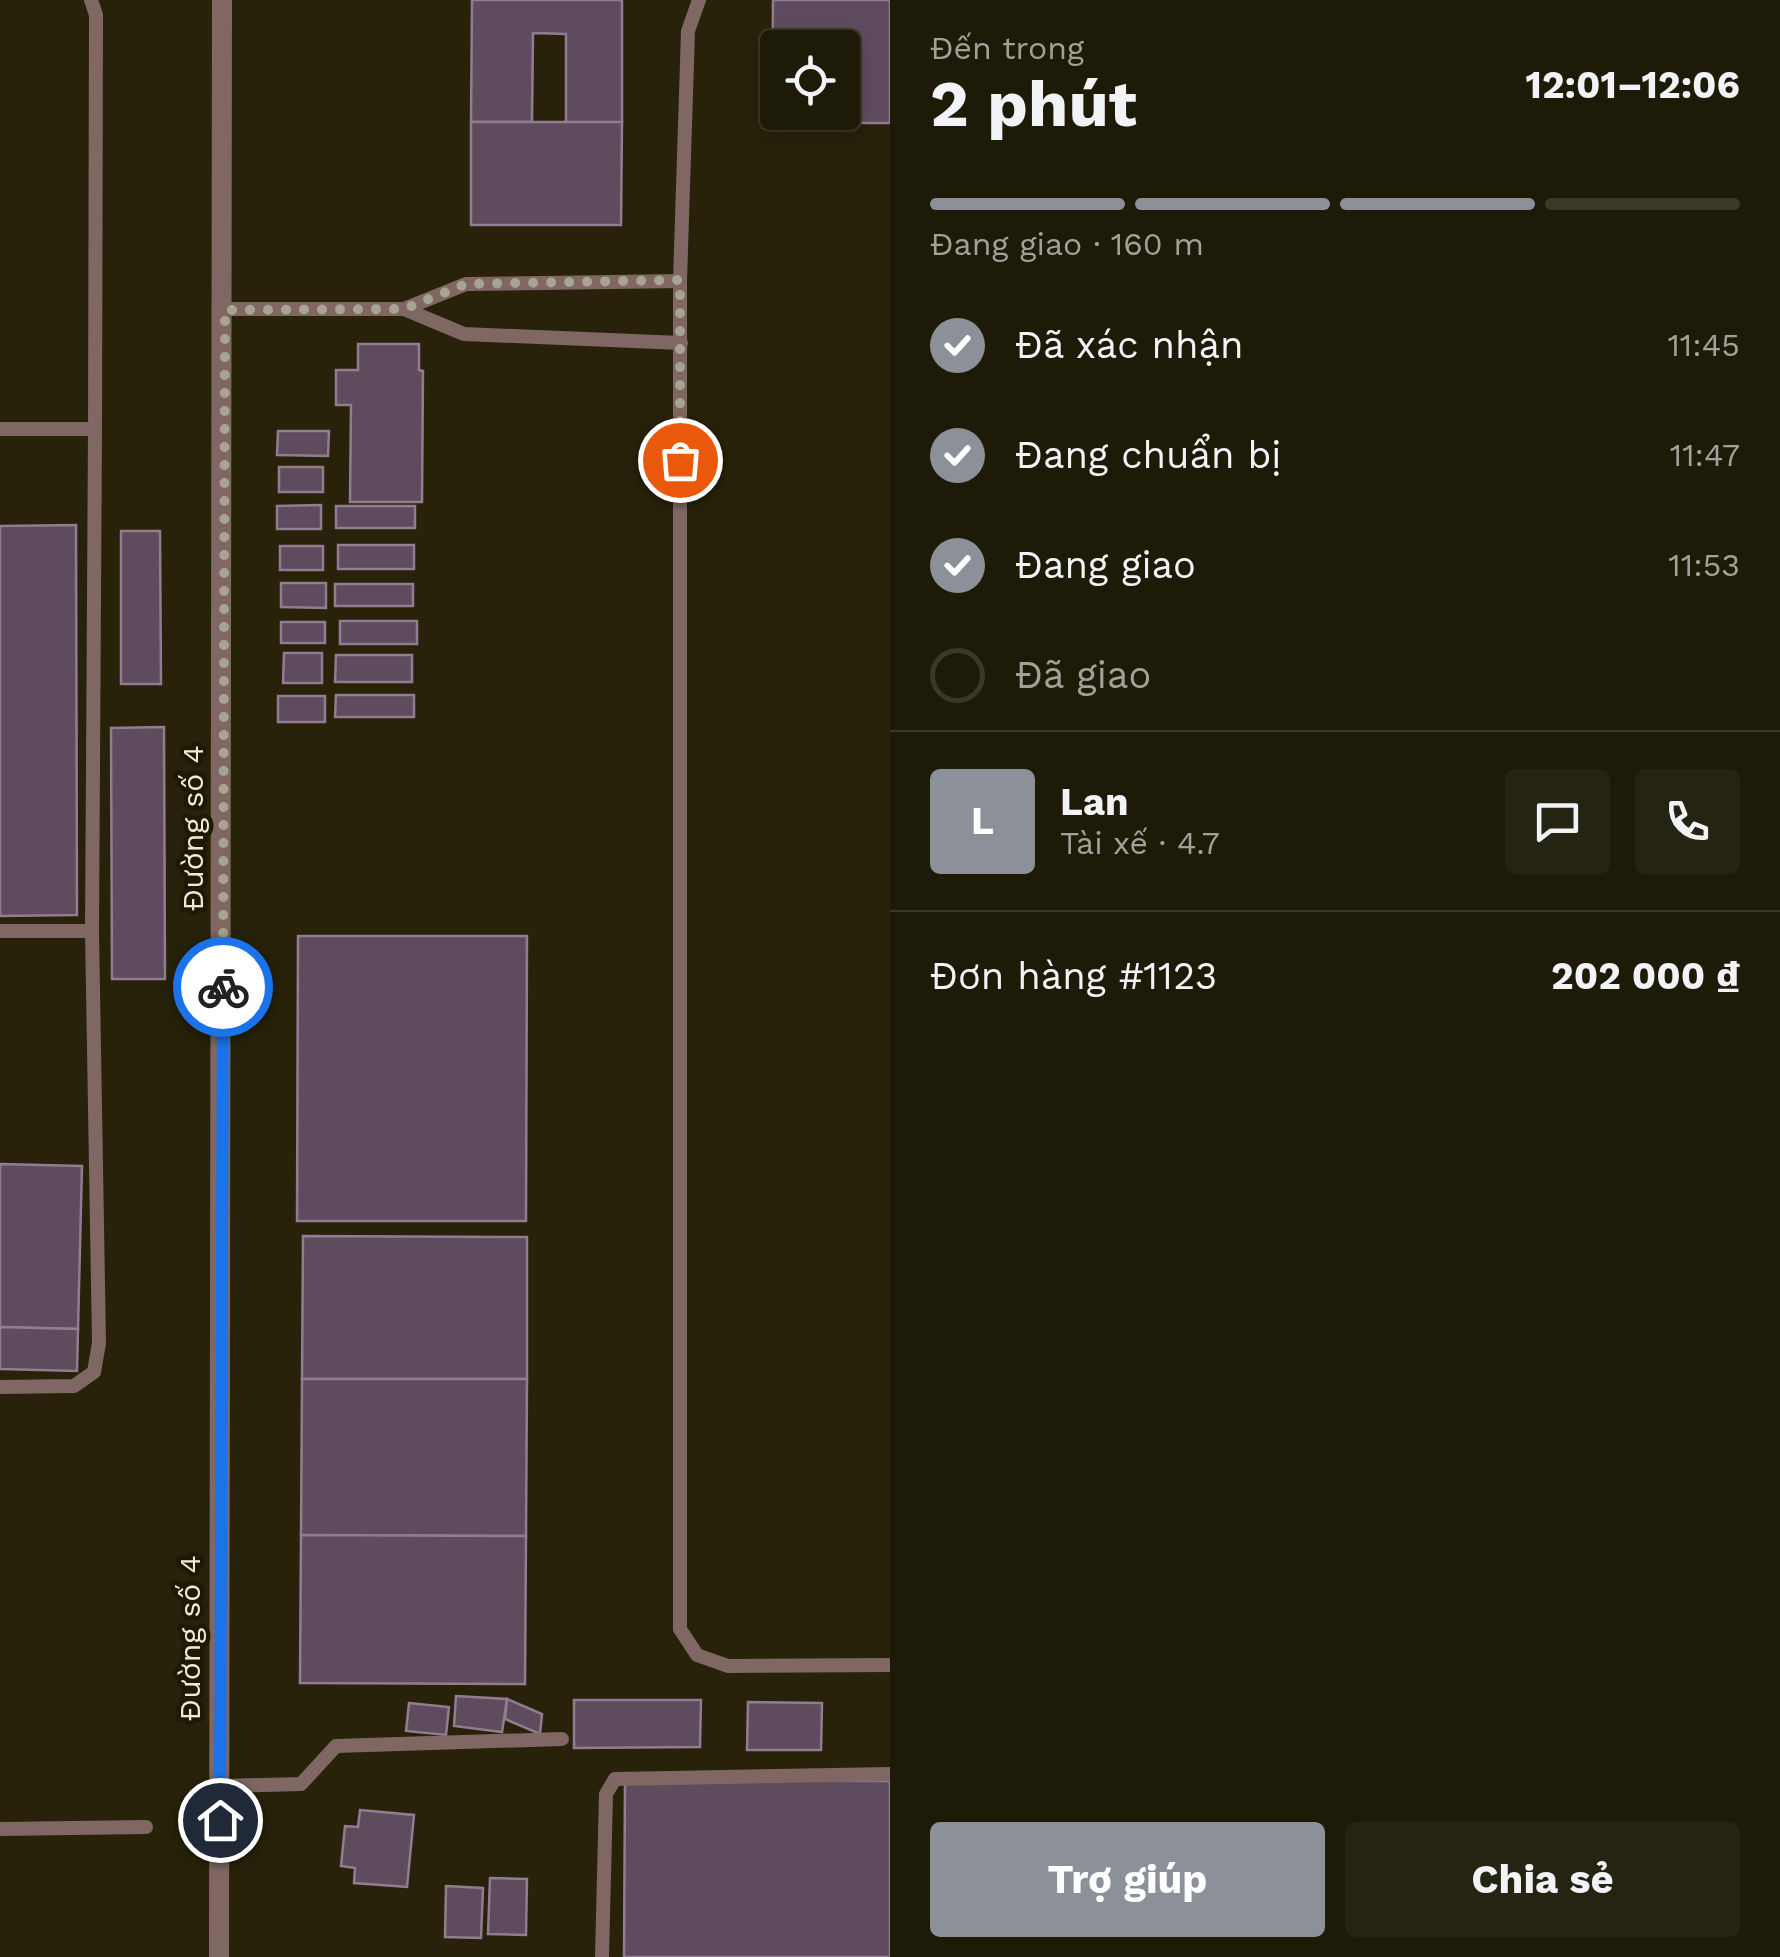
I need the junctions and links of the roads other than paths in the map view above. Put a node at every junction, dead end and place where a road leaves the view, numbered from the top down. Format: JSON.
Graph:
{"nodes":[{"id":1,"x":90,"y":0,"type":"edge"},
{"id":2,"x":222,"y":0,"type":"edge"},
{"id":3,"x":699,"y":0,"type":"edge"},
{"id":4,"x":680,"y":280,"type":"junction"},
{"id":5,"x":404,"y":309,"type":"junction"},
{"id":6,"x":225,"y":310,"type":"junction"},
{"id":7,"x":680,"y":343,"type":"junction"},
{"id":8,"x":0,"y":428,"type":"edge"},
{"id":9,"x":95,"y":430,"type":"junction"},
{"id":10,"x":0,"y":931,"type":"edge"},
{"id":11,"x":92,"y":931,"type":"junction"},
{"id":12,"x":0,"y":1386,"type":"edge"},
{"id":13,"x":890,"y":1665,"type":"edge"},
{"id":14,"x":562,"y":1739,"type":"dead end"},
{"id":15,"x":890,"y":1774,"type":"edge"},
{"id":16,"x":220,"y":1786,"type":"junction"},
{"id":17,"x":146,"y":1827,"type":"dead end"},
{"id":18,"x":0,"y":1829,"type":"edge"},
{"id":19,"x":219,"y":1957,"type":"edge"},
{"id":20,"x":602,"y":1957,"type":"edge"}],
"edges":[{"from":1,"to":9,"type":"lane"},
{"from":2,"to":6,"type":"street","name":"Đường số 4"},
{"from":3,"to":4,"type":"lane"},
{"from":4,"to":5,"type":"lane"},
{"from":4,"to":7,"type":"lane"},
{"from":5,"to":6,"type":"lane"},
{"from":5,"to":7,"type":"lane"},
{"from":6,"to":16,"type":"street","name":"Đường số 4"},
{"from":7,"to":13,"type":"lane"},
{"from":8,"to":9,"type":"lane"},
{"from":9,"to":11,"type":"lane"},
{"from":10,"to":11,"type":"lane"},
{"from":11,"to":12,"type":"lane"},
{"from":14,"to":16,"type":"lane"},
{"from":15,"to":20,"type":"lane"},
{"from":16,"to":19,"type":"street","name":"Đường số 4"},
{"from":17,"to":18,"type":"lane"}]}
